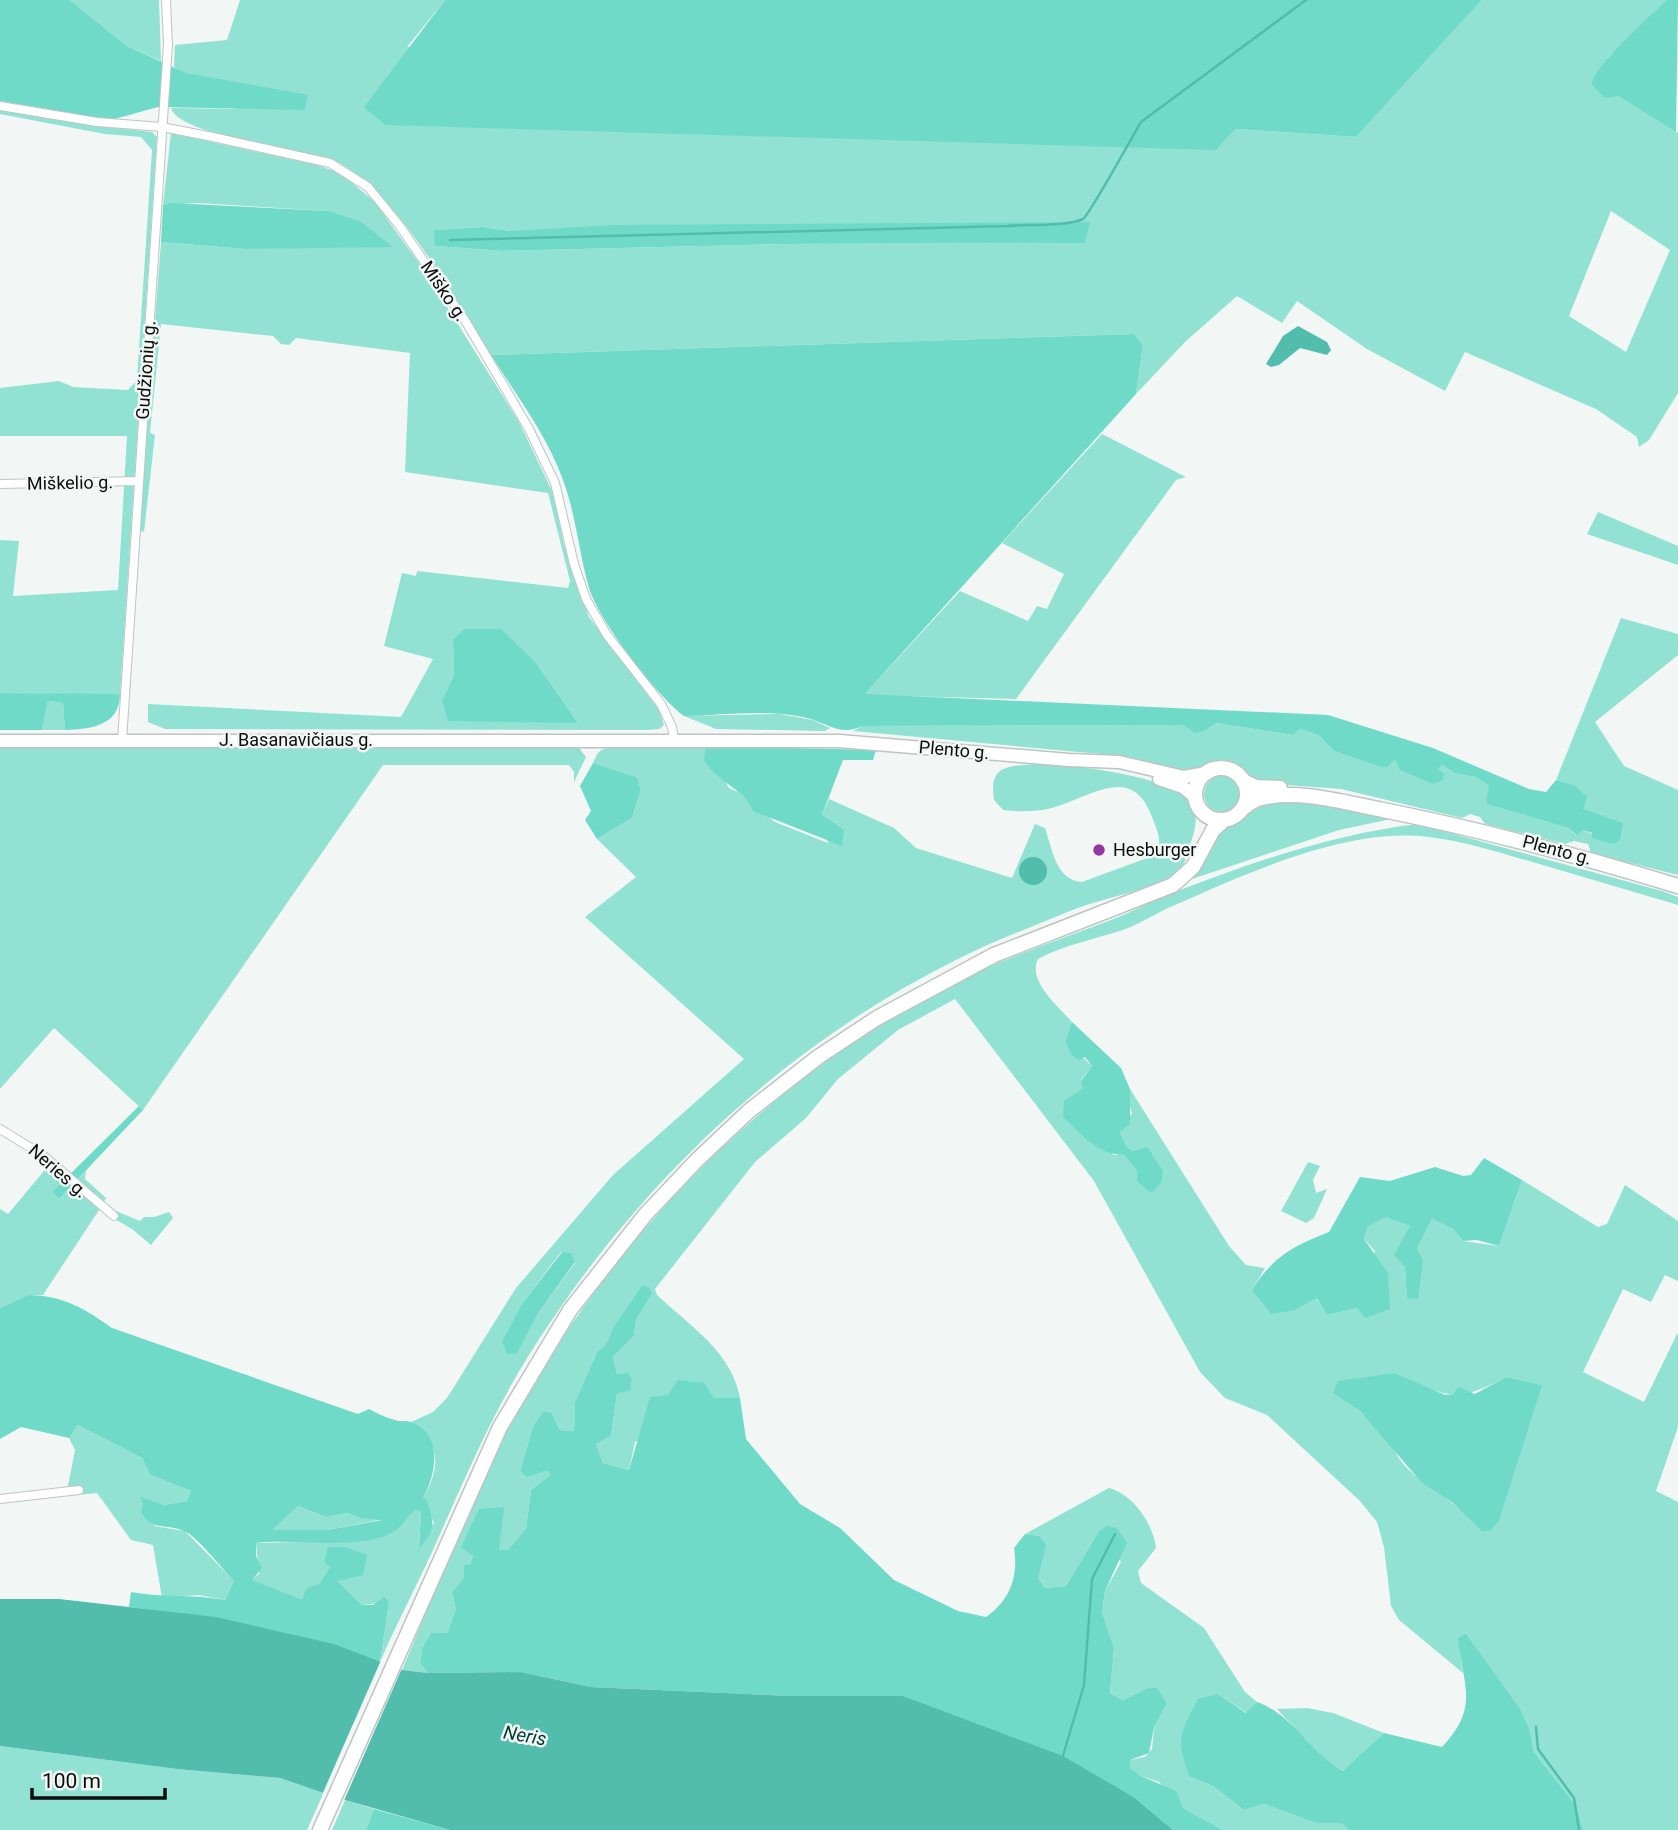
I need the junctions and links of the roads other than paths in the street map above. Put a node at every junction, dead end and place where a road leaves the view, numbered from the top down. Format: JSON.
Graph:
{"nodes":[{"id":1,"x":166,"y":0,"type":"edge"},
{"id":2,"x":0,"y":106,"type":"edge"},
{"id":3,"x":162,"y":127,"type":"junction"},
{"id":4,"x":139,"y":481,"type":"junction"},
{"id":5,"x":0,"y":484,"type":"edge"},
{"id":6,"x":674,"y":739,"type":"junction"},
{"id":7,"x":0,"y":741,"type":"edge"},
{"id":8,"x":122,"y":741,"type":"junction"},
{"id":9,"x":1069,"y":760,"type":"junction"},
{"id":10,"x":1207,"y":773,"type":"junction"},
{"id":11,"x":1243,"y":781,"type":"junction"},
{"id":12,"x":1198,"y":804,"type":"junction"},
{"id":13,"x":1243,"y":808,"type":"junction"},
{"id":14,"x":1434,"y":819,"type":"junction"},
{"id":15,"x":1224,"y":820,"type":"junction"},
{"id":16,"x":1183,"y":877,"type":"junction"},
{"id":17,"x":1678,"y":886,"type":"edge"},
{"id":18,"x":0,"y":1129,"type":"edge"},
{"id":19,"x":114,"y":1216,"type":"dead end"},
{"id":20,"x":79,"y":1490,"type":"dead end"},
{"id":21,"x":0,"y":1499,"type":"edge"},
{"id":22,"x":320,"y":1830,"type":"edge"}],
"edges":[{"from":1,"to":3,"type":"street","name":"Gudžionių g."},
{"from":2,"to":3,"type":"street","name":"Miško g."},
{"from":3,"to":4,"type":"street","name":"Gudžionių g."},
{"from":3,"to":6,"type":"street","name":"Miško g."},
{"from":4,"to":5,"type":"street","name":"Miškelio g."},
{"from":4,"to":8,"type":"street","name":"Gudžionių g."},
{"from":6,"to":8,"type":"main road","name":"J. Basanavičiaus g."},
{"from":6,"to":9,"type":"main road","name":"Plento g."},
{"from":7,"to":8,"type":"main road","name":"J. Basanavičiaus g."},
{"from":9,"to":10,"type":"main road","name":"Plento g."},
{"from":9,"to":12,"type":"main road","name":"Plento g."},
{"from":10,"to":11,"type":"highway"},
{"from":10,"to":12,"type":"highway"},
{"from":11,"to":13,"type":"highway"},
{"from":11,"to":14,"type":"highway","name":"Plento g."},
{"from":12,"to":15,"type":"highway"},
{"from":12,"to":16,"type":"highway"},
{"from":13,"to":14,"type":"highway","name":"Plento g."},
{"from":13,"to":15,"type":"highway"},
{"from":14,"to":17,"type":"highway","name":"Plento g."},
{"from":15,"to":16,"type":"highway"},
{"from":16,"to":22,"type":"highway"},
{"from":18,"to":19,"type":"street","name":"Neries g."},
{"from":20,"to":21,"type":"street"}]}
